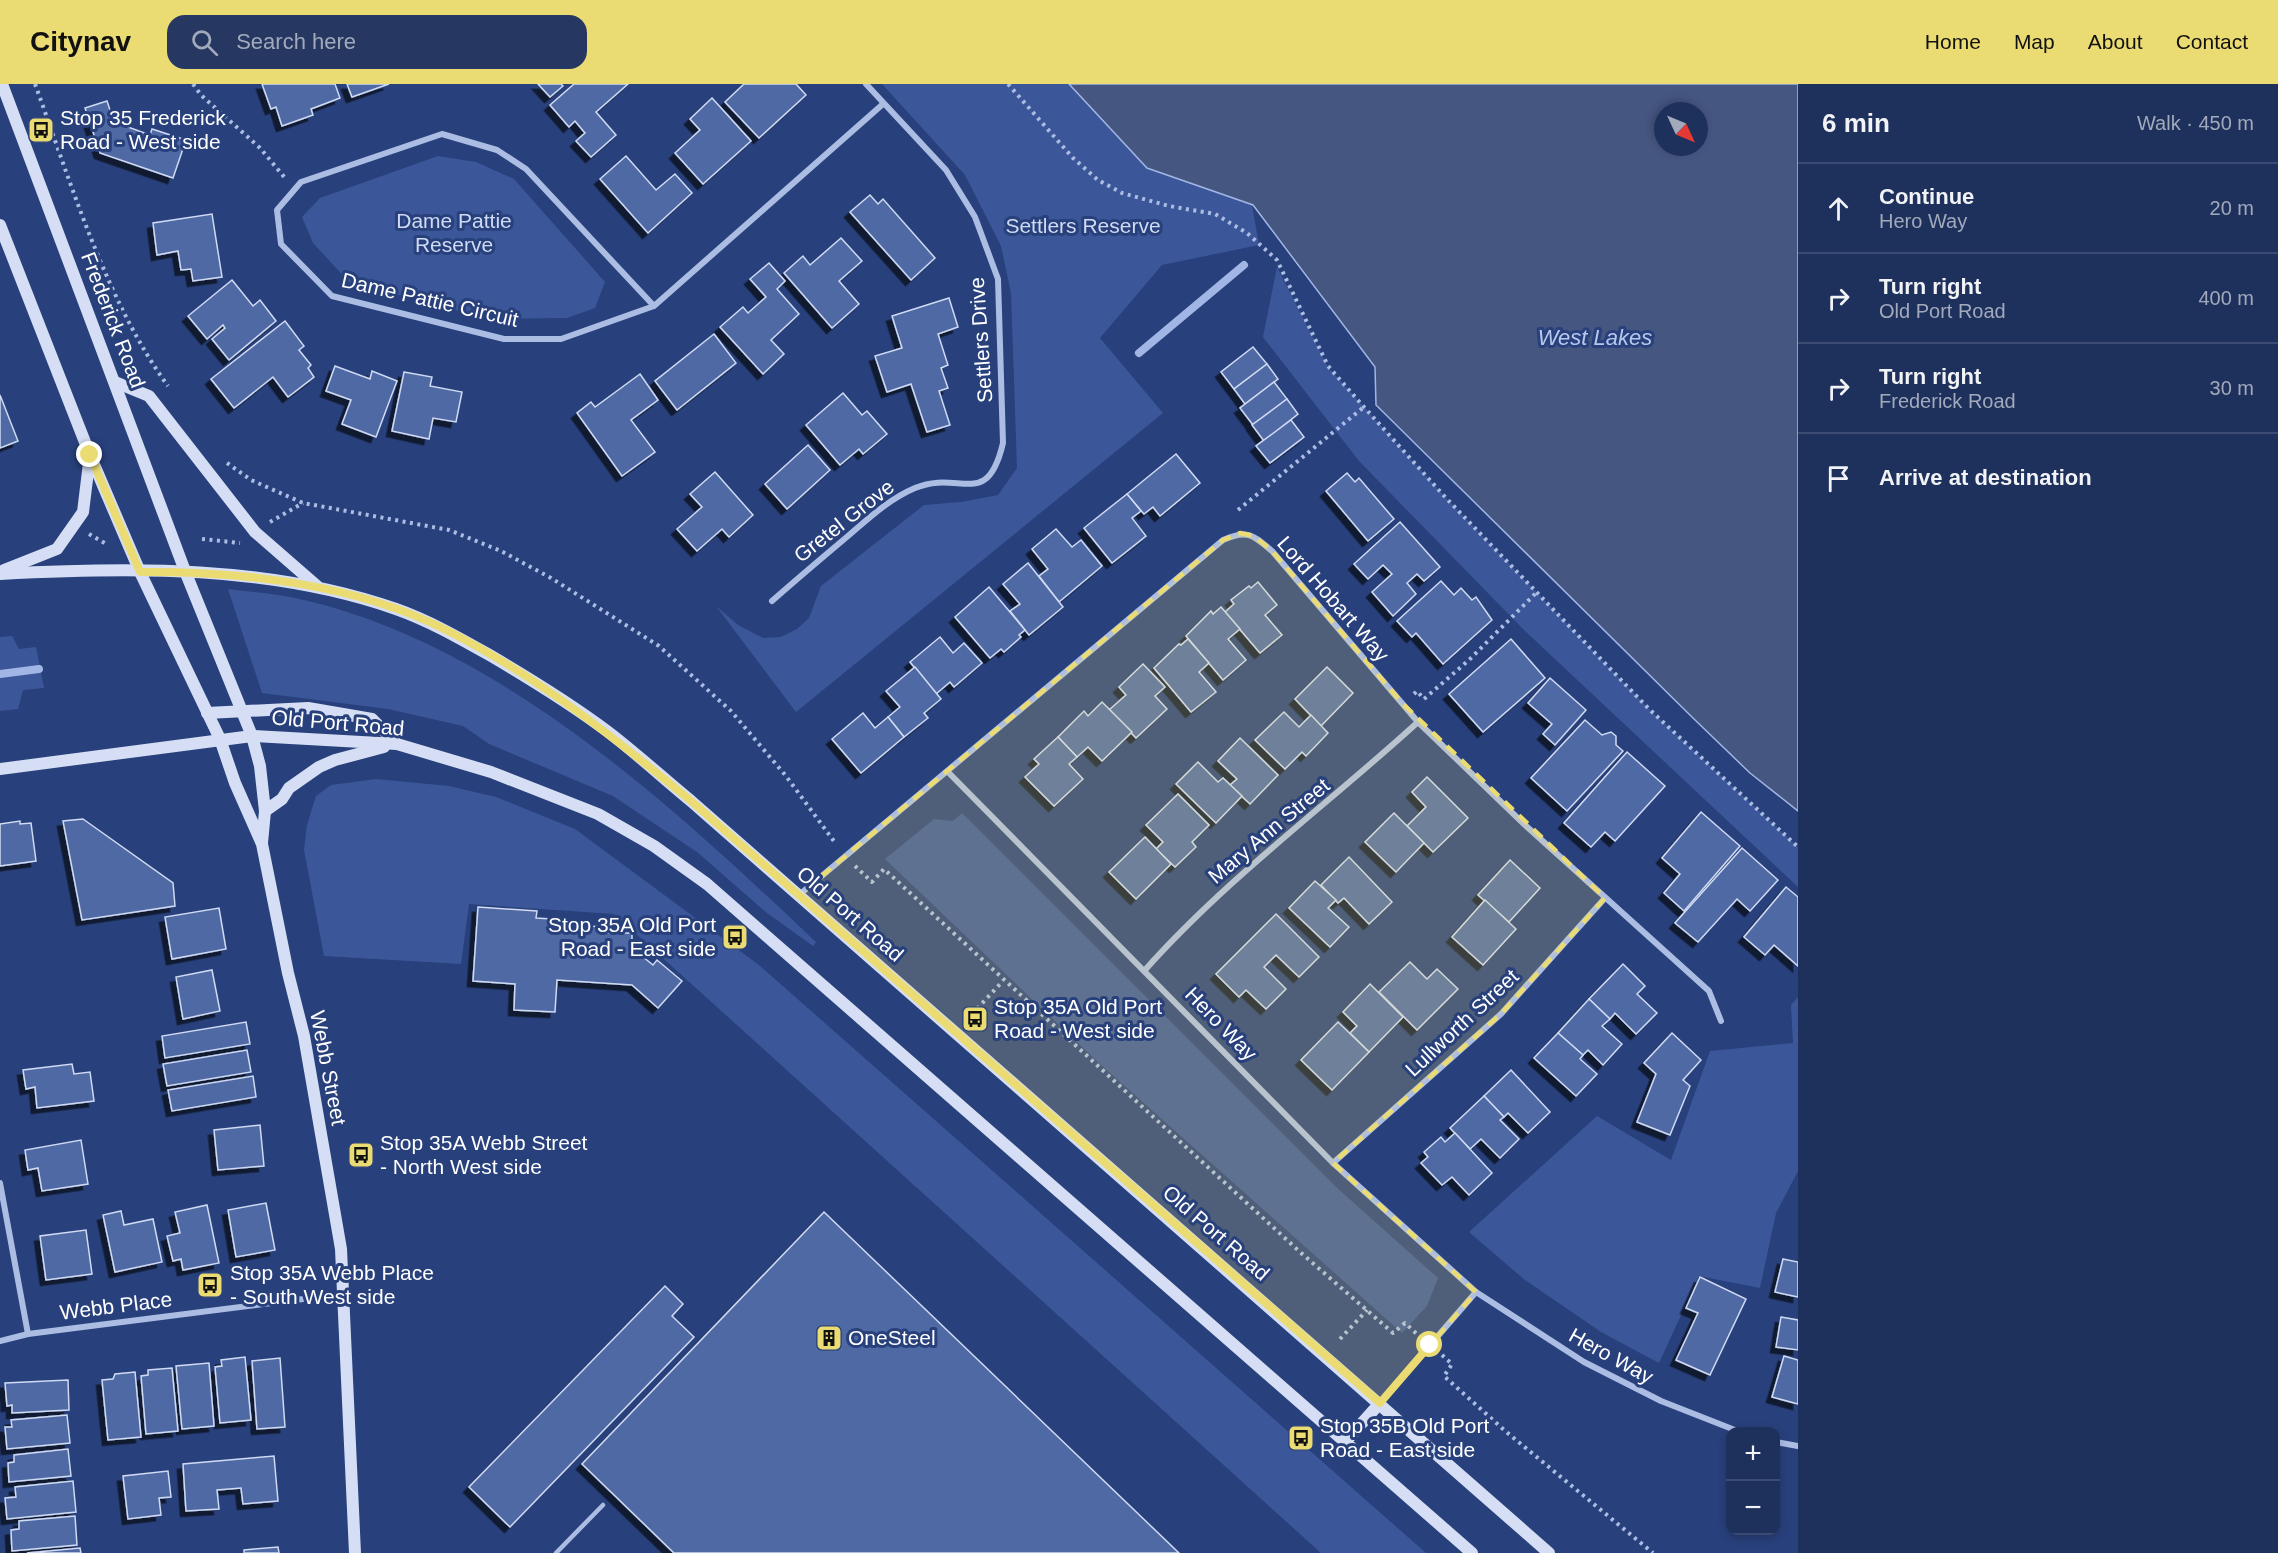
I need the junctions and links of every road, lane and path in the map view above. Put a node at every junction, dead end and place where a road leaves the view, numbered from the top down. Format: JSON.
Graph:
{"nodes":[{"id":1,"x":2,"y":84,"type":"edge"},
{"id":2,"x":35,"y":84,"type":"edge"},
{"id":3,"x":193,"y":84,"type":"edge"},
{"id":4,"x":866,"y":84,"type":"edge"},
{"id":5,"x":1008,"y":84,"type":"edge"},
{"id":6,"x":883,"y":104,"type":"junction"},
{"id":7,"x":295,"y":190,"type":"junction"},
{"id":8,"x":0,"y":225,"type":"edge"},
{"id":9,"x":654,"y":306,"type":"junction"},
{"id":10,"x":115,"y":382,"type":"junction"},
{"id":11,"x":175,"y":396,"type":"dead end"},
{"id":12,"x":1364,"y":407,"type":"junction"},
{"id":13,"x":90,"y":455,"type":"junction"},
{"id":14,"x":221,"y":458,"type":"dead end"},
{"id":15,"x":979,"y":484,"type":"joint"},
{"id":16,"x":303,"y":503,"type":"junction"},
{"id":17,"x":1238,"y":510,"type":"dead end"},
{"id":18,"x":267,"y":524,"type":"dead end"},
{"id":19,"x":88,"y":534,"type":"dead end"},
{"id":20,"x":202,"y":539,"type":"dead end"},
{"id":21,"x":245,"y":540,"type":"dead end"},
{"id":22,"x":108,"y":545,"type":"dead end"},
{"id":23,"x":185,"y":571,"type":"junction"},
{"id":24,"x":140,"y":572,"type":"junction"},
{"id":25,"x":0,"y":573,"type":"edge"},
{"id":26,"x":317,"y":586,"type":"junction"},
{"id":27,"x":1536,"y":593,"type":"junction"},
{"id":28,"x":772,"y":601,"type":"dead end"},
{"id":29,"x":1403,"y":704,"type":"junction"},
{"id":30,"x":242,"y":710,"type":"junction"},
{"id":31,"x":207,"y":713,"type":"junction"},
{"id":32,"x":1418,"y":722,"type":"junction"},
{"id":33,"x":252,"y":736,"type":"junction"},
{"id":34,"x":220,"y":739,"type":"junction"},
{"id":35,"x":397,"y":744,"type":"junction"},
{"id":36,"x":0,"y":769,"type":"edge"},
{"id":37,"x":948,"y":772,"type":"junction"},
{"id":38,"x":265,"y":811,"type":"junction"},
{"id":39,"x":836,"y":843,"type":"dead end"},
{"id":40,"x":262,"y":844,"type":"junction"},
{"id":41,"x":1798,"y":847,"type":"edge"},
{"id":42,"x":857,"y":868,"type":"dead end"},
{"id":43,"x":799,"y":896,"type":"junction"},
{"id":44,"x":1605,"y":898,"type":"junction"},
{"id":45,"x":1145,"y":970,"type":"junction"},
{"id":46,"x":1003,"y":981,"type":"junction"},
{"id":47,"x":972,"y":1014,"type":"dead end"},
{"id":48,"x":1721,"y":1021,"type":"dead end"},
{"id":49,"x":1333,"y":1163,"type":"junction"},
{"id":50,"x":0,"y":1183,"type":"edge"},
{"id":51,"x":1476,"y":1292,"type":"junction"},
{"id":52,"x":343,"y":1294,"type":"junction"},
{"id":53,"x":1367,"y":1310,"type":"junction"},
{"id":54,"x":28,"y":1334,"type":"junction"},
{"id":55,"x":1417,"y":1334,"type":"dead end"},
{"id":56,"x":1340,"y":1339,"type":"dead end"},
{"id":57,"x":0,"y":1341,"type":"edge"},
{"id":58,"x":1441,"y":1354,"type":"dead end"},
{"id":59,"x":1380,"y":1403,"type":"junction"},
{"id":60,"x":1729,"y":1427,"type":"edge"},
{"id":61,"x":1346,"y":1442,"type":"junction"},
{"id":62,"x":1780,"y":1443,"type":"edge"},
{"id":63,"x":1798,"y":1446,"type":"edge"},
{"id":64,"x":603,"y":1505,"type":"dead end"},
{"id":65,"x":355,"y":1553,"type":"edge"},
{"id":66,"x":556,"y":1553,"type":"edge"},
{"id":67,"x":1472,"y":1553,"type":"edge"},
{"id":68,"x":1549,"y":1553,"type":"edge"},
{"id":69,"x":1653,"y":1553,"type":"edge"}],
"edges":[{"from":1,"to":10,"type":"main road","name":"Frederick Road"},
{"from":2,"to":11,"type":"path"},
{"from":3,"to":7,"type":"path"},
{"from":4,"to":6,"type":"street","name":"Settlers Drive"},
{"from":5,"to":12,"type":"path"},
{"from":6,"to":9,"type":"street","name":"Dame Pattie Circuit"},
{"from":6,"to":15,"type":"street","name":"Settlers Drive"},
{"from":7,"to":9,"type":"street","name":"Dame Pattie Circuit"},
{"from":7,"to":9,"type":"street","name":"Dame Pattie Circuit"},
{"from":8,"to":13,"type":"main road"},
{"from":10,"to":23,"type":"main road","name":"Frederick Road"},
{"from":10,"to":26,"type":"main road"},
{"from":12,"to":17,"type":"path"},
{"from":12,"to":27,"type":"path"},
{"from":13,"to":24,"type":"main road"},
{"from":13,"to":25,"type":"main road"},
{"from":14,"to":16,"type":"path"},
{"from":15,"to":28,"type":"street","name":"Gretel Grove"},
{"from":16,"to":18,"type":"path"},
{"from":16,"to":39,"type":"path"},
{"from":19,"to":22,"type":"path"},
{"from":20,"to":21,"type":"path"},
{"from":23,"to":24,"type":"main road","name":"Old Port Road"},
{"from":23,"to":26,"type":"main road","name":"Old Port Road"},
{"from":23,"to":30,"type":"main road","name":"Frederick Road"},
{"from":24,"to":25,"type":"main road","name":"Old Port Road"},
{"from":24,"to":31,"type":"main road","name":"Webb Street"},
{"from":26,"to":43,"type":"main road","name":"Old Port Road"},
{"from":27,"to":29,"type":"path"},
{"from":27,"to":41,"type":"path"},
{"from":29,"to":32,"type":"street","name":"Lord Hobart Way"},
{"from":29,"to":37,"type":"street","name":"Lord Hobart Way"},
{"from":30,"to":31,"type":"main road"},
{"from":30,"to":33,"type":"main road","name":"Webb Street"},
{"from":30,"to":35,"type":"main road"},
{"from":31,"to":34,"type":"main road","name":"Webb Street"},
{"from":32,"to":44,"type":"street","name":"Lord Hobart Way"},
{"from":32,"to":45,"type":"street","name":"Mary Ann Street"},
{"from":33,"to":34,"type":"main road","name":"Old Port Road"},
{"from":33,"to":35,"type":"main road","name":"Old Port Road"},
{"from":33,"to":38,"type":"main road","name":"Webb Street"},
{"from":34,"to":36,"type":"main road","name":"Old Port Road"},
{"from":34,"to":40,"type":"main road","name":"Webb Street"},
{"from":35,"to":38,"type":"main road"},
{"from":35,"to":61,"type":"main road","name":"Old Port Road"},
{"from":37,"to":43,"type":"street","name":"Lord Hobart Way"},
{"from":37,"to":45,"type":"street","name":"Hero Way"},
{"from":38,"to":40,"type":"main road","name":"Webb Street"},
{"from":40,"to":52,"type":"main road","name":"Webb Street"},
{"from":42,"to":46,"type":"path"},
{"from":43,"to":59,"type":"main road","name":"Old Port Road"},
{"from":44,"to":48,"type":"street","name":"Lord Hobart Way"},
{"from":44,"to":49,"type":"street","name":"Lullworth Street"},
{"from":45,"to":49,"type":"street","name":"Hero Way"},
{"from":46,"to":47,"type":"path"},
{"from":46,"to":53,"type":"path"},
{"from":49,"to":51,"type":"street","name":"Hero Way"},
{"from":50,"to":54,"type":"street"},
{"from":51,"to":59,"type":"street"},
{"from":51,"to":60,"type":"street","name":"Hero Way"},
{"from":52,"to":54,"type":"street","name":"Webb Place"},
{"from":52,"to":65,"type":"main road","name":"Webb Street"},
{"from":53,"to":55,"type":"path"},
{"from":53,"to":56,"type":"path"},
{"from":54,"to":57,"type":"street","name":"Webb Place"},
{"from":58,"to":69,"type":"path"},
{"from":59,"to":61,"type":"main road"},
{"from":59,"to":68,"type":"main road","name":"Old Port Road"},
{"from":61,"to":67,"type":"main road","name":"Old Port Road"},
{"from":62,"to":63,"type":"street"},
{"from":64,"to":66,"type":"lane"}]}
